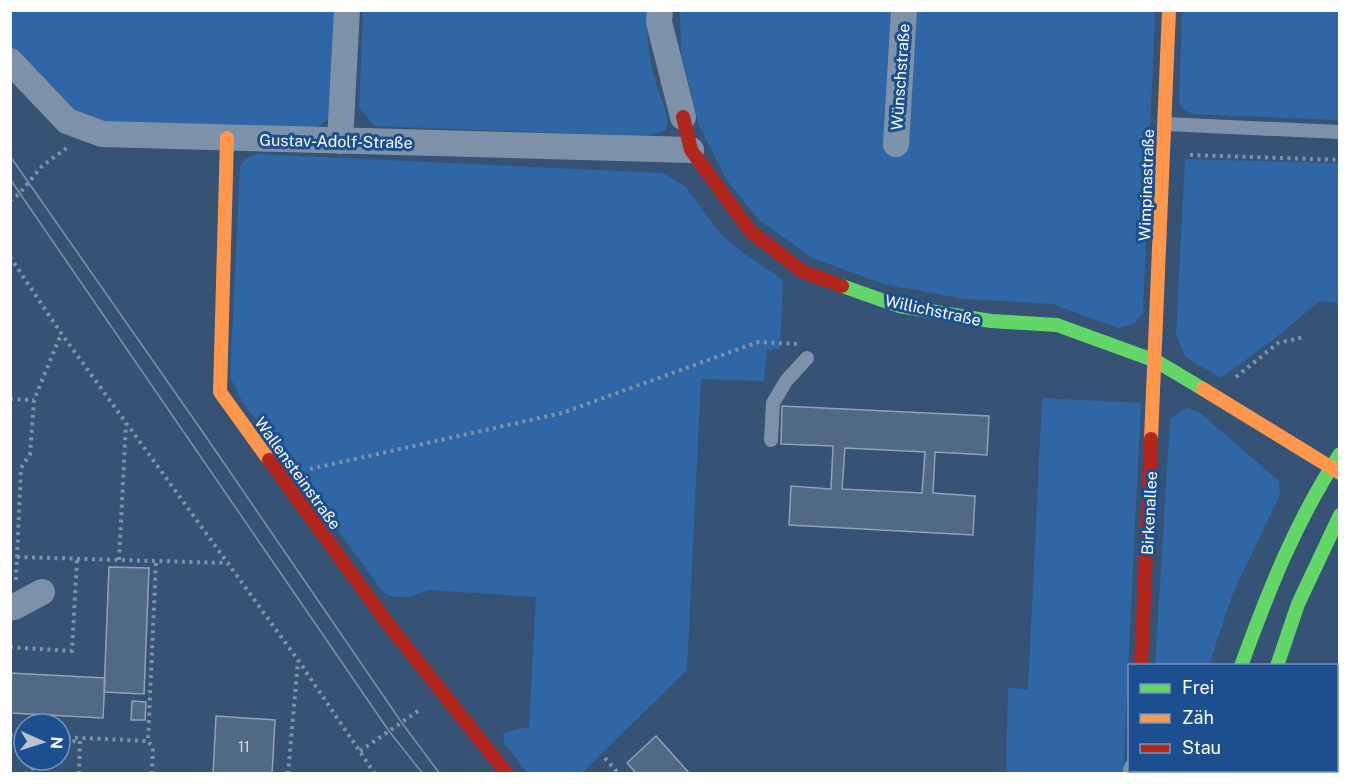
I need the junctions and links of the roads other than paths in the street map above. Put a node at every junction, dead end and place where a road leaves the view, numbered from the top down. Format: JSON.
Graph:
{"nodes":[{"id":1,"x":347,"y":10,"type":"edge"},
{"id":2,"x":660,"y":10,"type":"edge"},
{"id":3,"x":904,"y":10,"type":"edge"},
{"id":4,"x":1169,"y":10,"type":"edge"},
{"id":5,"x":10,"y":61,"type":"edge"},
{"id":6,"x":683,"y":117,"type":"joint"},
{"id":7,"x":1165,"y":124,"type":"junction"},
{"id":8,"x":1340,"y":132,"type":"edge"},
{"id":9,"x":227,"y":138,"type":"junction"},
{"id":10,"x":340,"y":141,"type":"junction"},
{"id":11,"x":896,"y":144,"type":"dead end"},
{"id":12,"x":691,"y":150,"type":"junction"},
{"id":13,"x":807,"y":358,"type":"dead end"},
{"id":14,"x":1156,"y":361,"type":"junction"},
{"id":15,"x":771,"y":440,"type":"dead end"},
{"id":16,"x":1340,"y":454,"type":"edge"},
{"id":17,"x":1335,"y":470,"type":"edge"},
{"id":18,"x":1340,"y":515,"type":"edge"},
{"id":19,"x":42,"y":592,"type":"dead end"},
{"id":20,"x":12,"y":607,"type":"edge"},
{"id":21,"x":1141,"y":664,"type":"edge"},
{"id":22,"x":1242,"y":664,"type":"edge"},
{"id":23,"x":1278,"y":664,"type":"edge"},
{"id":24,"x":507,"y":774,"type":"edge"}],
"edges":[{"from":1,"to":10,"type":"street"},
{"from":2,"to":6,"type":"street","name":"Willichstraße"},
{"from":3,"to":11,"type":"street","name":"Wünschstraße"},
{"from":4,"to":7,"type":"street","name":"Wimpinastraße"},
{"from":5,"to":9,"type":"street","name":"Gustav-Adolf-Straße"},
{"from":6,"to":12,"type":"street","name":"Willichstraße"},
{"from":7,"to":8,"type":"lane"},
{"from":7,"to":14,"type":"street","name":"Wimpinastraße"},
{"from":9,"to":10,"type":"street","name":"Gustav-Adolf-Straße"},
{"from":9,"to":24,"type":"street","name":"Wallensteinstraße"},
{"from":10,"to":12,"type":"street","name":"Gustav-Adolf-Straße"},
{"from":12,"to":14,"type":"street","name":"Willichstraße"},
{"from":13,"to":15,"type":"lane"},
{"from":14,"to":17,"type":"street","name":"Willichstraße"},
{"from":14,"to":21,"type":"street","name":"Birkenallee"},
{"from":16,"to":17,"type":"street"},
{"from":17,"to":22,"type":"street"},
{"from":18,"to":23,"type":"street"},
{"from":19,"to":20,"type":"street"}]}
